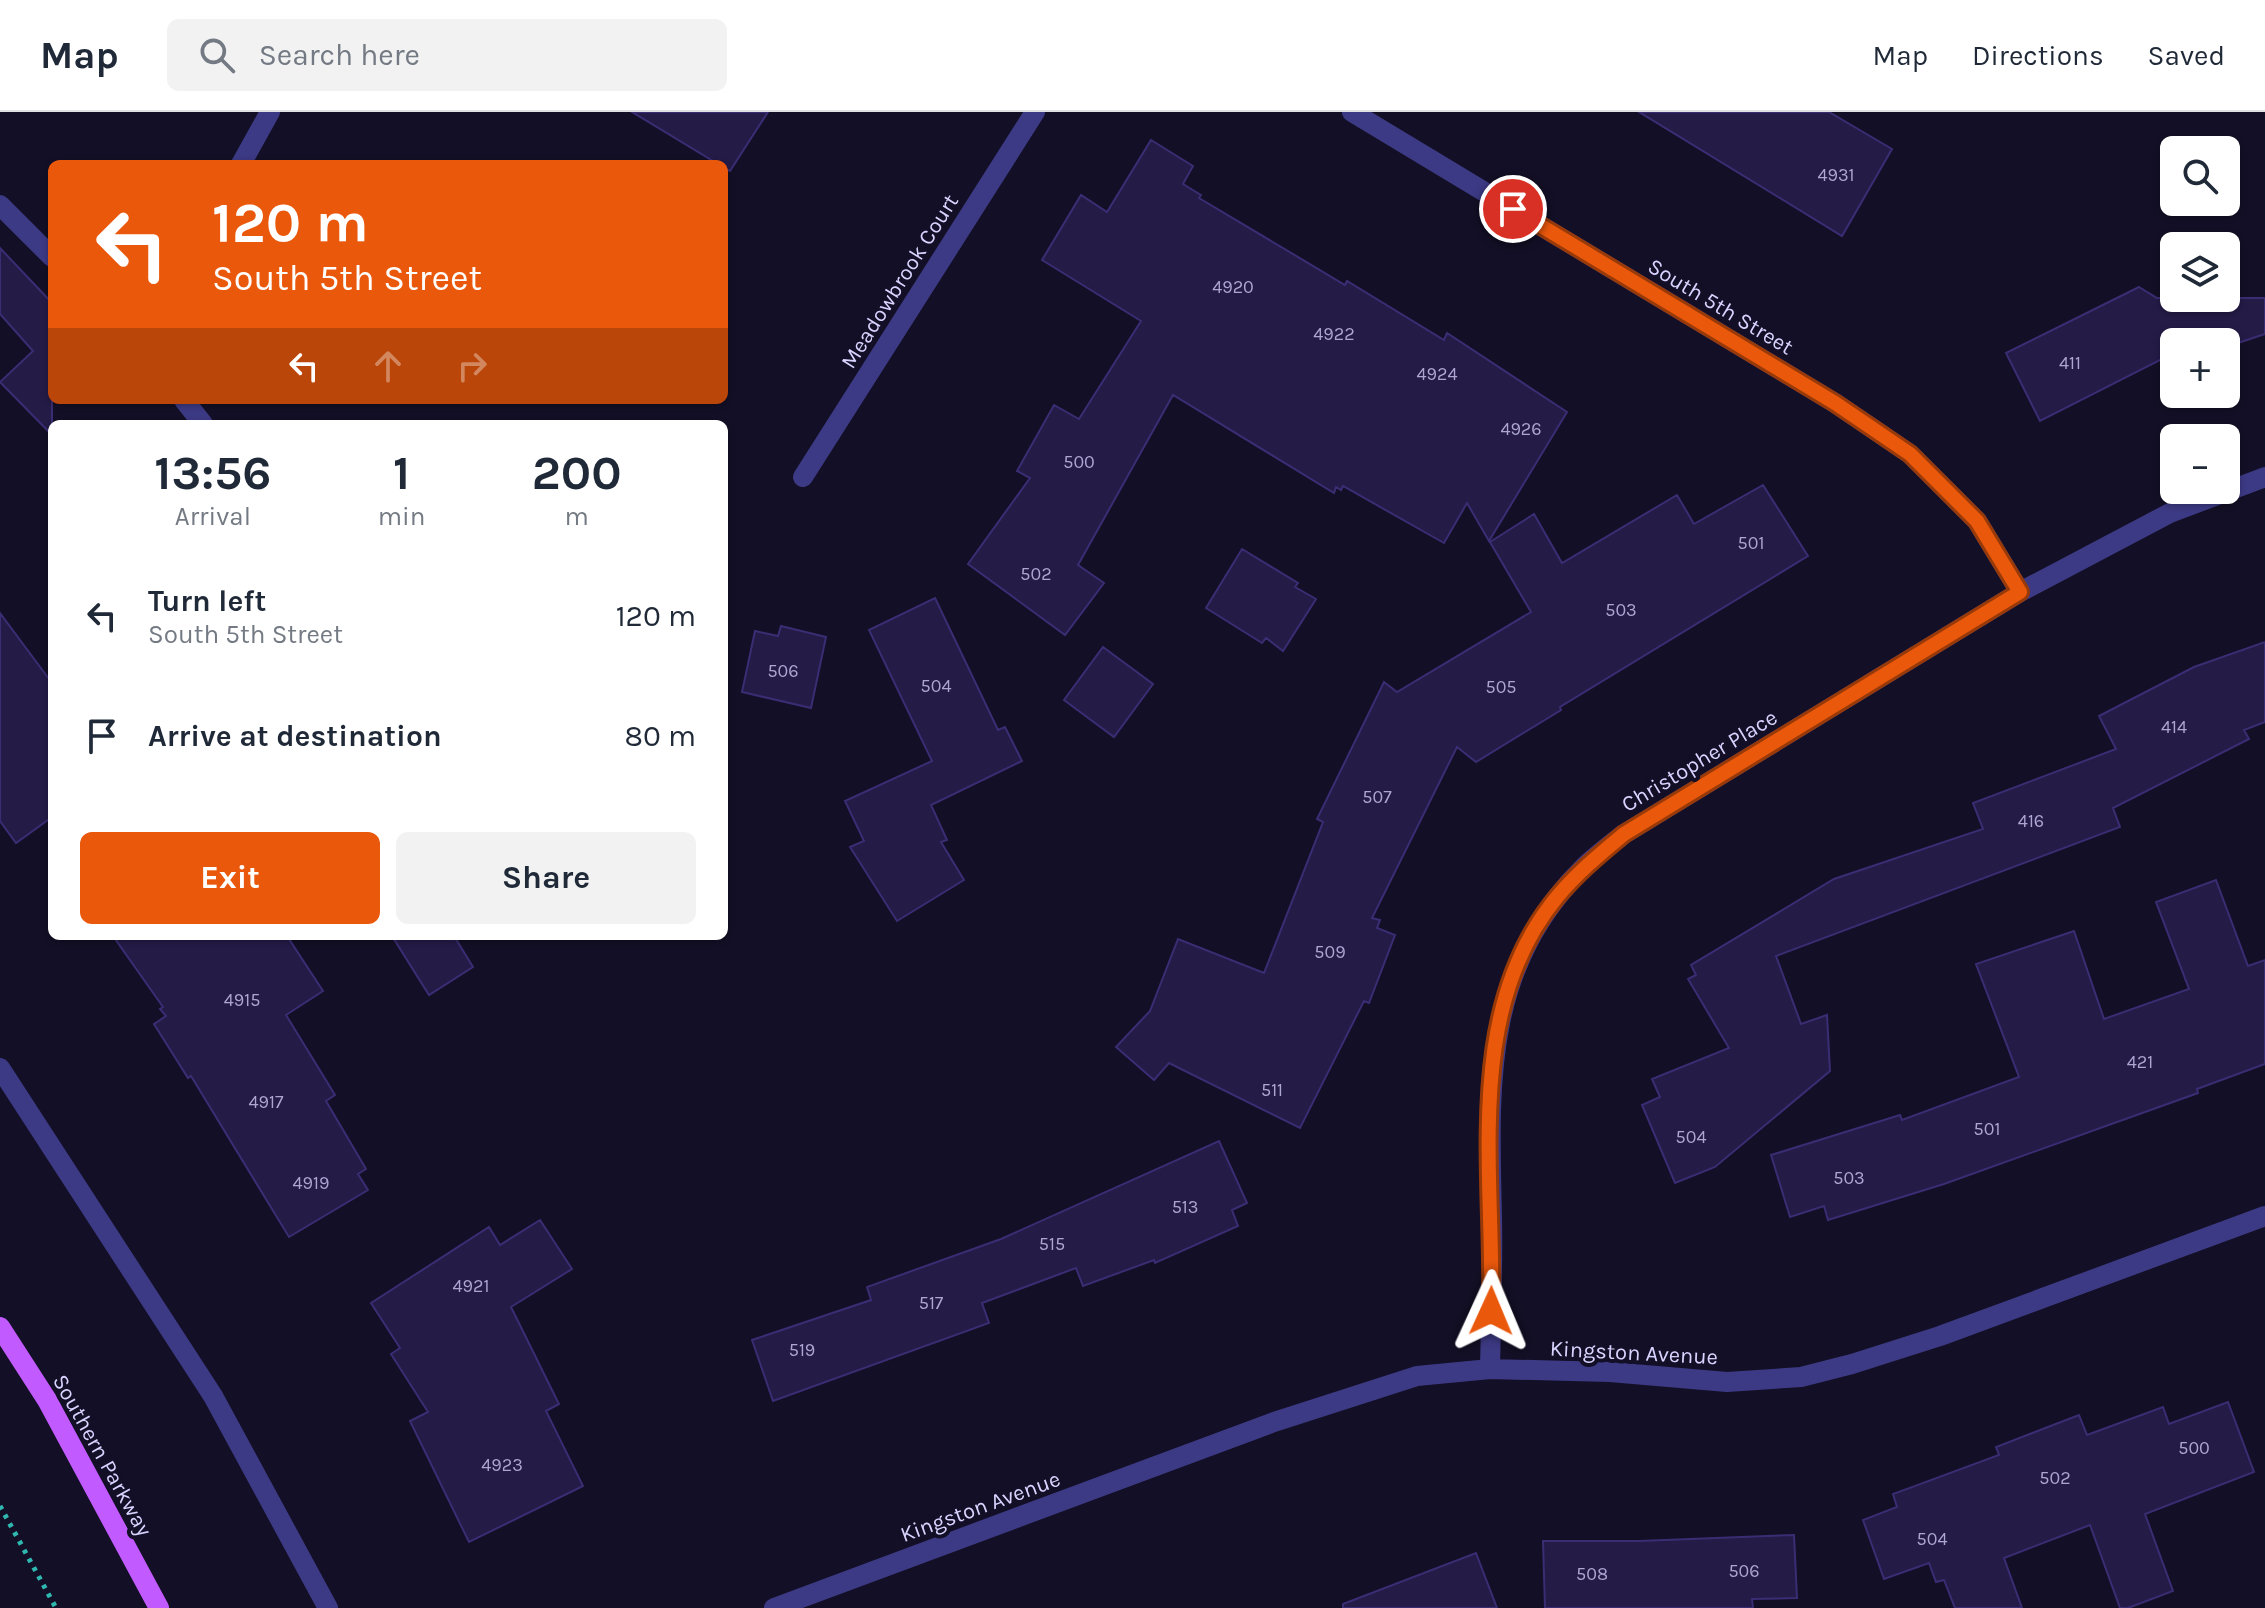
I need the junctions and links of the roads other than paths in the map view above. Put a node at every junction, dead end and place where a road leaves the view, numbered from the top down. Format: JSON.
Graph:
{"nodes":[{"id":1,"x":270,"y":112,"type":"edge"},
{"id":2,"x":1035,"y":112,"type":"edge"},
{"id":3,"x":1352,"y":112,"type":"edge"},
{"id":4,"x":243,"y":160,"type":"edge"},
{"id":5,"x":0,"y":205,"type":"edge"},
{"id":6,"x":48,"y":253,"type":"edge"},
{"id":7,"x":187,"y":404,"type":"edge"},
{"id":8,"x":200,"y":420,"type":"edge"},
{"id":9,"x":803,"y":477,"type":"dead end"},
{"id":10,"x":2265,"y":477,"type":"edge"},
{"id":11,"x":2020,"y":592,"type":"junction"},
{"id":12,"x":0,"y":1068,"type":"edge"},
{"id":13,"x":2265,"y":1216,"type":"edge"},
{"id":14,"x":0,"y":1327,"type":"edge"},
{"id":15,"x":1490,"y":1369,"type":"junction"},
{"id":16,"x":159,"y":1608,"type":"edge"},
{"id":17,"x":328,"y":1608,"type":"edge"},
{"id":18,"x":774,"y":1608,"type":"edge"}],
"edges":[{"from":1,"to":4,"type":"street"},
{"from":2,"to":9,"type":"street","name":"Meadowbrook Court"},
{"from":3,"to":11,"type":"street","name":"South 5th Street"},
{"from":5,"to":6,"type":"street"},
{"from":7,"to":8,"type":"street"},
{"from":10,"to":11,"type":"street","name":"Christopher Place"},
{"from":11,"to":15,"type":"street","name":"Christopher Place"},
{"from":12,"to":17,"type":"street"},
{"from":13,"to":15,"type":"street","name":"Kingston Avenue"},
{"from":14,"to":16,"type":"main road","name":"Southern Parkway"},
{"from":15,"to":18,"type":"street","name":"Kingston Avenue"}]}
